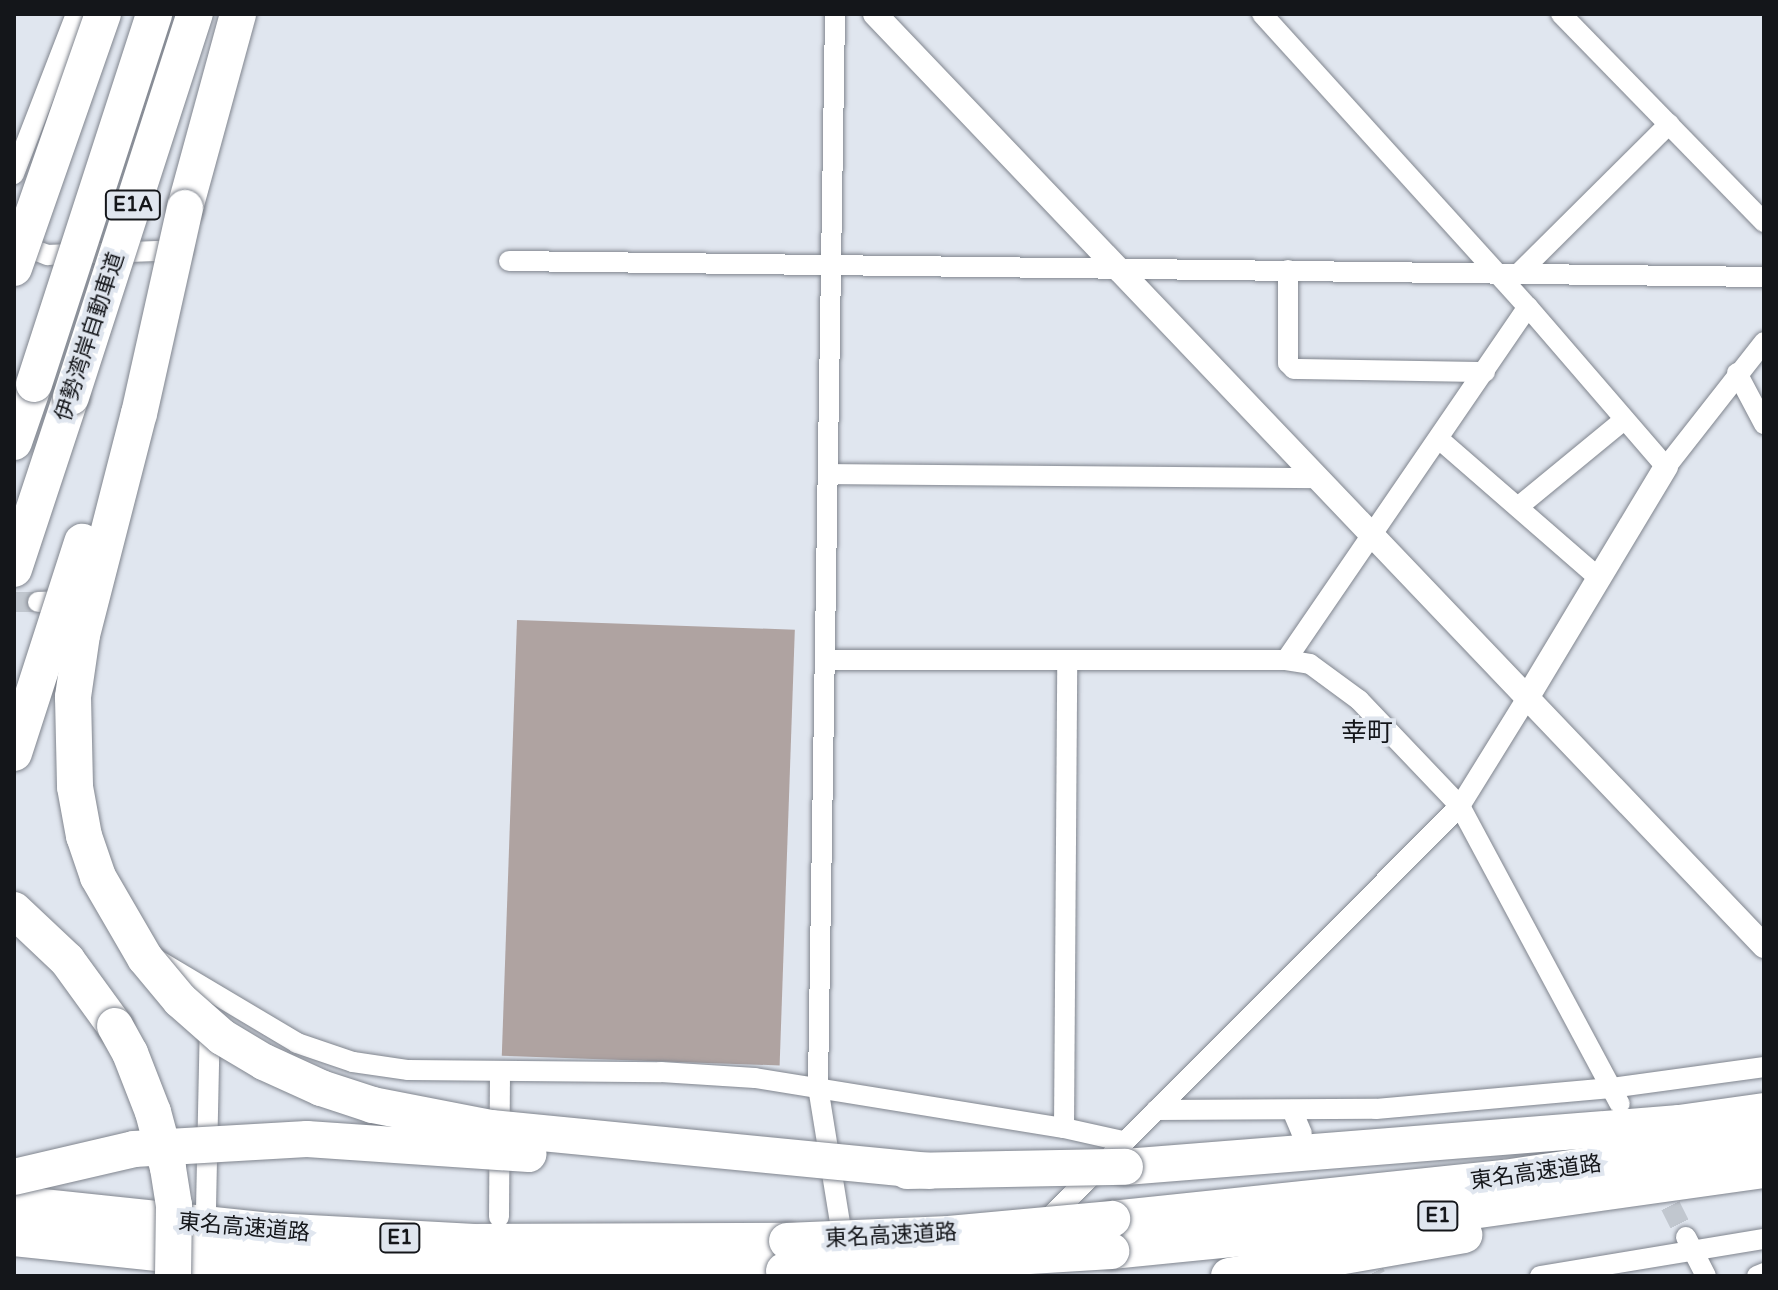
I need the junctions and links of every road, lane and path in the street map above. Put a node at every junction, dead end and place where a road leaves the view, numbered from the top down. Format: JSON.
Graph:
{"nodes":[{"id":1,"x":76,"y":14,"type":"edge"},
{"id":2,"x":102,"y":14,"type":"edge"},
{"id":3,"x":154,"y":14,"type":"edge"},
{"id":4,"x":195,"y":14,"type":"edge"},
{"id":5,"x":238,"y":14,"type":"edge"},
{"id":6,"x":251,"y":14,"type":"edge"},
{"id":7,"x":835,"y":14,"type":"edge"},
{"id":8,"x":875,"y":14,"type":"edge"},
{"id":9,"x":1262,"y":14,"type":"edge"},
{"id":10,"x":1561,"y":14,"type":"edge"},
{"id":11,"x":1669,"y":124,"type":"junction"},
{"id":12,"x":14,"y":174,"type":"edge"},
{"id":13,"x":185,"y":208,"type":"junction"},
{"id":14,"x":14,"y":214,"type":"edge"},
{"id":15,"x":1764,"y":222,"type":"edge"},
{"id":16,"x":14,"y":242,"type":"edge"},
{"id":17,"x":186,"y":250,"type":"junction"},
{"id":18,"x":509,"y":261,"type":"dead end"},
{"id":19,"x":829,"y":263,"type":"junction"},
{"id":20,"x":14,"y":268,"type":"edge"},
{"id":21,"x":1115,"y":269,"type":"junction"},
{"id":22,"x":1288,"y":270,"type":"junction"},
{"id":23,"x":1494,"y":273,"type":"junction"},
{"id":24,"x":1518,"y":274,"type":"junction"},
{"id":25,"x":1764,"y":277,"type":"edge"},
{"id":26,"x":1528,"y":307,"type":"junction"},
{"id":27,"x":1764,"y":342,"type":"edge"},
{"id":28,"x":1485,"y":372,"type":"junction"},
{"id":29,"x":1737,"y":373,"type":"junction"},
{"id":30,"x":1624,"y":420,"type":"junction"},
{"id":31,"x":1764,"y":424,"type":"edge"},
{"id":32,"x":1439,"y":439,"type":"junction"},
{"id":33,"x":14,"y":442,"type":"edge"},
{"id":34,"x":1666,"y":467,"type":"junction"},
{"id":35,"x":830,"y":474,"type":"junction"},
{"id":36,"x":1314,"y":478,"type":"junction"},
{"id":37,"x":1518,"y":507,"type":"junction"},
{"id":38,"x":1372,"y":536,"type":"junction"},
{"id":39,"x":14,"y":569,"type":"edge"},
{"id":40,"x":1599,"y":578,"type":"junction"},
{"id":41,"x":83,"y":601,"type":"junction"},
{"id":42,"x":38,"y":602,"type":"tunnel mouth"},
{"id":43,"x":826,"y":660,"type":"junction"},
{"id":44,"x":1286,"y":660,"type":"junction"},
{"id":45,"x":1067,"y":662,"type":"junction"},
{"id":46,"x":1527,"y":698,"type":"junction"},
{"id":47,"x":14,"y":753,"type":"edge"},
{"id":48,"x":1460,"y":806,"type":"junction"},
{"id":49,"x":14,"y":910,"type":"edge"},
{"id":50,"x":1764,"y":946,"type":"edge"},
{"id":51,"x":210,"y":991,"type":"junction"},
{"id":52,"x":1764,"y":1067,"type":"edge"},
{"id":53,"x":500,"y":1072,"type":"junction"},
{"id":54,"x":818,"y":1087,"type":"junction"},
{"id":55,"x":1616,"y":1096,"type":"junction"},
{"id":56,"x":1156,"y":1110,"type":"junction"},
{"id":57,"x":1292,"y":1110,"type":"junction"},
{"id":58,"x":1764,"y":1111,"type":"edge"},
{"id":59,"x":1064,"y":1128,"type":"junction"},
{"id":60,"x":1302,"y":1133,"type":"dead end"},
{"id":61,"x":1764,"y":1139,"type":"edge"},
{"id":62,"x":1124,"y":1154,"type":"junction"},
{"id":63,"x":929,"y":1171,"type":"junction"},
{"id":64,"x":1764,"y":1172,"type":"edge"},
{"id":65,"x":14,"y":1177,"type":"edge"},
{"id":66,"x":14,"y":1204,"type":"edge"},
{"id":67,"x":206,"y":1208,"type":"dead end"},
{"id":68,"x":499,"y":1217,"type":"dead end"},
{"id":69,"x":1112,"y":1235,"type":"junction"},
{"id":70,"x":14,"y":1238,"type":"edge"},
{"id":71,"x":1764,"y":1239,"type":"edge"},
{"id":72,"x":1690,"y":1244,"type":"junction"},
{"id":73,"x":786,"y":1256,"type":"junction"},
{"id":74,"x":1764,"y":1273,"type":"edge"},
{"id":75,"x":173,"y":1276,"type":"edge"},
{"id":76,"x":849,"y":1276,"type":"edge"},
{"id":77,"x":993,"y":1276,"type":"edge"},
{"id":78,"x":1229,"y":1276,"type":"edge"},
{"id":79,"x":1540,"y":1276,"type":"edge"},
{"id":80,"x":1706,"y":1276,"type":"edge"},
{"id":81,"x":1757,"y":1276,"type":"edge"}],
"edges":[{"from":1,"to":12,"type":"street"},
{"from":2,"to":14,"type":"highway","bridge":true},
{"from":2,"to":20,"type":"highway","bridge":true},
{"from":3,"to":33,"type":"highway","name":"伊勢湾岸自動車道","number":"E1A","bridge":true},
{"from":4,"to":39,"type":"highway","name":"伊勢湾岸自動車道","number":"E1A","bridge":true},
{"from":5,"to":13,"type":"highway"},
{"from":6,"to":17,"type":"street"},
{"from":7,"to":19,"type":"street"},
{"from":8,"to":21,"type":"street"},
{"from":9,"to":23,"type":"street"},
{"from":10,"to":11,"type":"street"},
{"from":11,"to":15,"type":"street"},
{"from":11,"to":24,"type":"street"},
{"from":13,"to":47,"type":"highway","bridge":true},
{"from":13,"to":63,"type":"highway","bridge":true},
{"from":16,"to":17,"type":"street"},
{"from":17,"to":41,"type":"street"},
{"from":18,"to":19,"type":"street"},
{"from":19,"to":21,"type":"street"},
{"from":19,"to":35,"type":"street"},
{"from":21,"to":22,"type":"street"},
{"from":21,"to":36,"type":"street"},
{"from":22,"to":23,"type":"street"},
{"from":22,"to":28,"type":"street"},
{"from":23,"to":24,"type":"street"},
{"from":23,"to":26,"type":"street"},
{"from":24,"to":25,"type":"street"},
{"from":26,"to":28,"type":"street"},
{"from":26,"to":30,"type":"street"},
{"from":27,"to":29,"type":"street"},
{"from":28,"to":32,"type":"street"},
{"from":29,"to":31,"type":"street"},
{"from":29,"to":34,"type":"street"},
{"from":30,"to":34,"type":"street"},
{"from":30,"to":37,"type":"street"},
{"from":32,"to":37,"type":"street"},
{"from":32,"to":38,"type":"street"},
{"from":34,"to":40,"type":"street"},
{"from":35,"to":36,"type":"street"},
{"from":35,"to":43,"type":"street"},
{"from":36,"to":38,"type":"street"},
{"from":37,"to":40,"type":"street"},
{"from":38,"to":44,"type":"street"},
{"from":38,"to":46,"type":"street"},
{"from":40,"to":46,"type":"street"},
{"from":41,"to":42,"type":"street"},
{"from":41,"to":51,"type":"street"},
{"from":43,"to":45,"type":"street"},
{"from":43,"to":54,"type":"street"},
{"from":44,"to":45,"type":"street"},
{"from":44,"to":48,"type":"street"},
{"from":45,"to":59,"type":"street"},
{"from":46,"to":48,"type":"street"},
{"from":46,"to":50,"type":"street"},
{"from":48,"to":55,"type":"street"},
{"from":48,"to":56,"type":"street"},
{"from":49,"to":75,"type":"highway","bridge":true},
{"from":51,"to":53,"type":"street"},
{"from":51,"to":67,"type":"street"},
{"from":52,"to":55,"type":"street"},
{"from":53,"to":54,"type":"street"},
{"from":53,"to":68,"type":"street"},
{"from":54,"to":59,"type":"street"},
{"from":54,"to":76,"type":"street"},
{"from":55,"to":57,"type":"street"},
{"from":56,"to":57,"type":"street"},
{"from":56,"to":62,"type":"street"},
{"from":57,"to":60,"type":"street"},
{"from":58,"to":62,"type":"highway"},
{"from":59,"to":62,"type":"street"},
{"from":61,"to":69,"type":"highway","name":"東名高速道路","number":"E1"},
{"from":62,"to":63,"type":"highway","bridge":true},
{"from":62,"to":77,"type":"street"},
{"from":63,"to":65,"type":"highway","bridge":true},
{"from":64,"to":69,"type":"highway","name":"東名高速道路","number":"E1"},
{"from":64,"to":78,"type":"highway"},
{"from":66,"to":73,"type":"highway","name":"東名高速道路","number":"E1"},
{"from":69,"to":73,"type":"highway","name":"東名高速道路","number":"E1","bridge":true},
{"from":70,"to":73,"type":"highway","name":"東名高速道路","number":"E1"},
{"from":71,"to":72,"type":"street"},
{"from":72,"to":79,"type":"street"},
{"from":72,"to":80,"type":"street"},
{"from":74,"to":81,"type":"street"}]}
